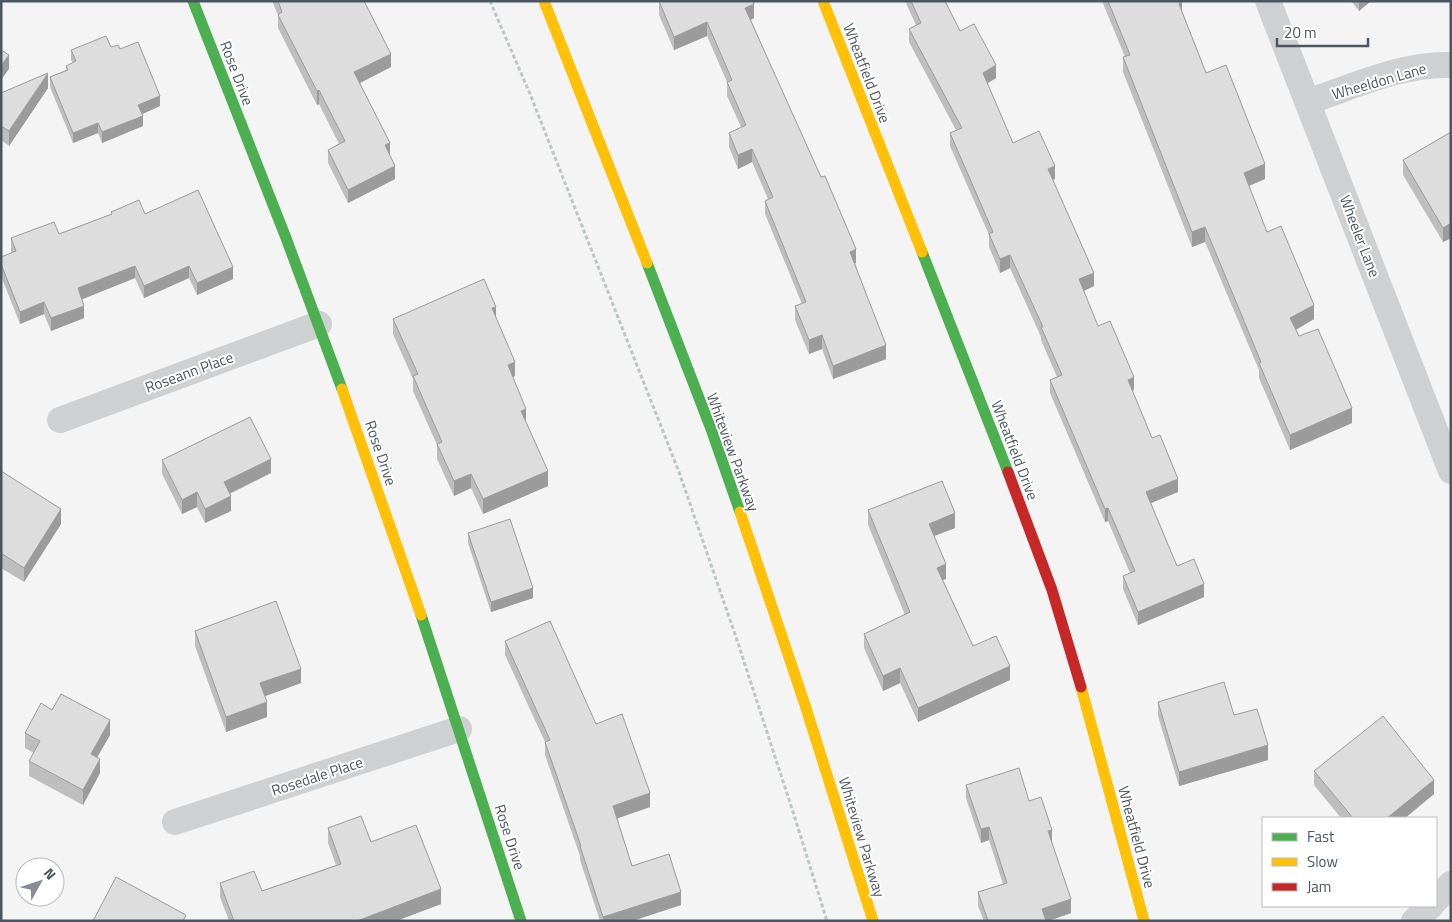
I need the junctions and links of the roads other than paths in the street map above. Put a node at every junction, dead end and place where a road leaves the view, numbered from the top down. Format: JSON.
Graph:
{"nodes":[{"id":1,"x":193,"y":1,"type":"edge"},
{"id":2,"x":544,"y":1,"type":"edge"},
{"id":3,"x":823,"y":1,"type":"edge"},
{"id":4,"x":1268,"y":1,"type":"edge"},
{"id":5,"x":1451,"y":65,"type":"edge"},
{"id":6,"x":1307,"y":102,"type":"junction"},
{"id":7,"x":319,"y":324,"type":"junction"},
{"id":8,"x":60,"y":420,"type":"dead end"},
{"id":9,"x":1451,"y":472,"type":"edge"},
{"id":10,"x":459,"y":729,"type":"junction"},
{"id":11,"x":175,"y":822,"type":"dead end"},
{"id":12,"x":1451,"y":884,"type":"edge"},
{"id":13,"x":1437,"y":899,"type":"edge"},
{"id":14,"x":1429,"y":907,"type":"edge"},
{"id":15,"x":521,"y":921,"type":"edge"},
{"id":16,"x":873,"y":921,"type":"edge"},
{"id":17,"x":1144,"y":921,"type":"edge"},
{"id":18,"x":1414,"y":921,"type":"edge"}],
"edges":[{"from":1,"to":7,"type":"street","name":"Rose Drive"},
{"from":2,"to":16,"type":"street","name":"Whiteview Parkway"},
{"from":3,"to":17,"type":"street","name":"Wheatfield Drive"},
{"from":4,"to":6,"type":"street","name":"Wheeler Lane"},
{"from":5,"to":6,"type":"street","name":"Wheeldon Lane"},
{"from":6,"to":9,"type":"street","name":"Wheeler Lane"},
{"from":7,"to":8,"type":"street","name":"Roseann Place"},
{"from":7,"to":10,"type":"street","name":"Rose Drive"},
{"from":10,"to":11,"type":"street","name":"Rosedale Place"},
{"from":10,"to":15,"type":"street","name":"Rose Drive"},
{"from":12,"to":13,"type":"street"},
{"from":14,"to":18,"type":"street"}]}
